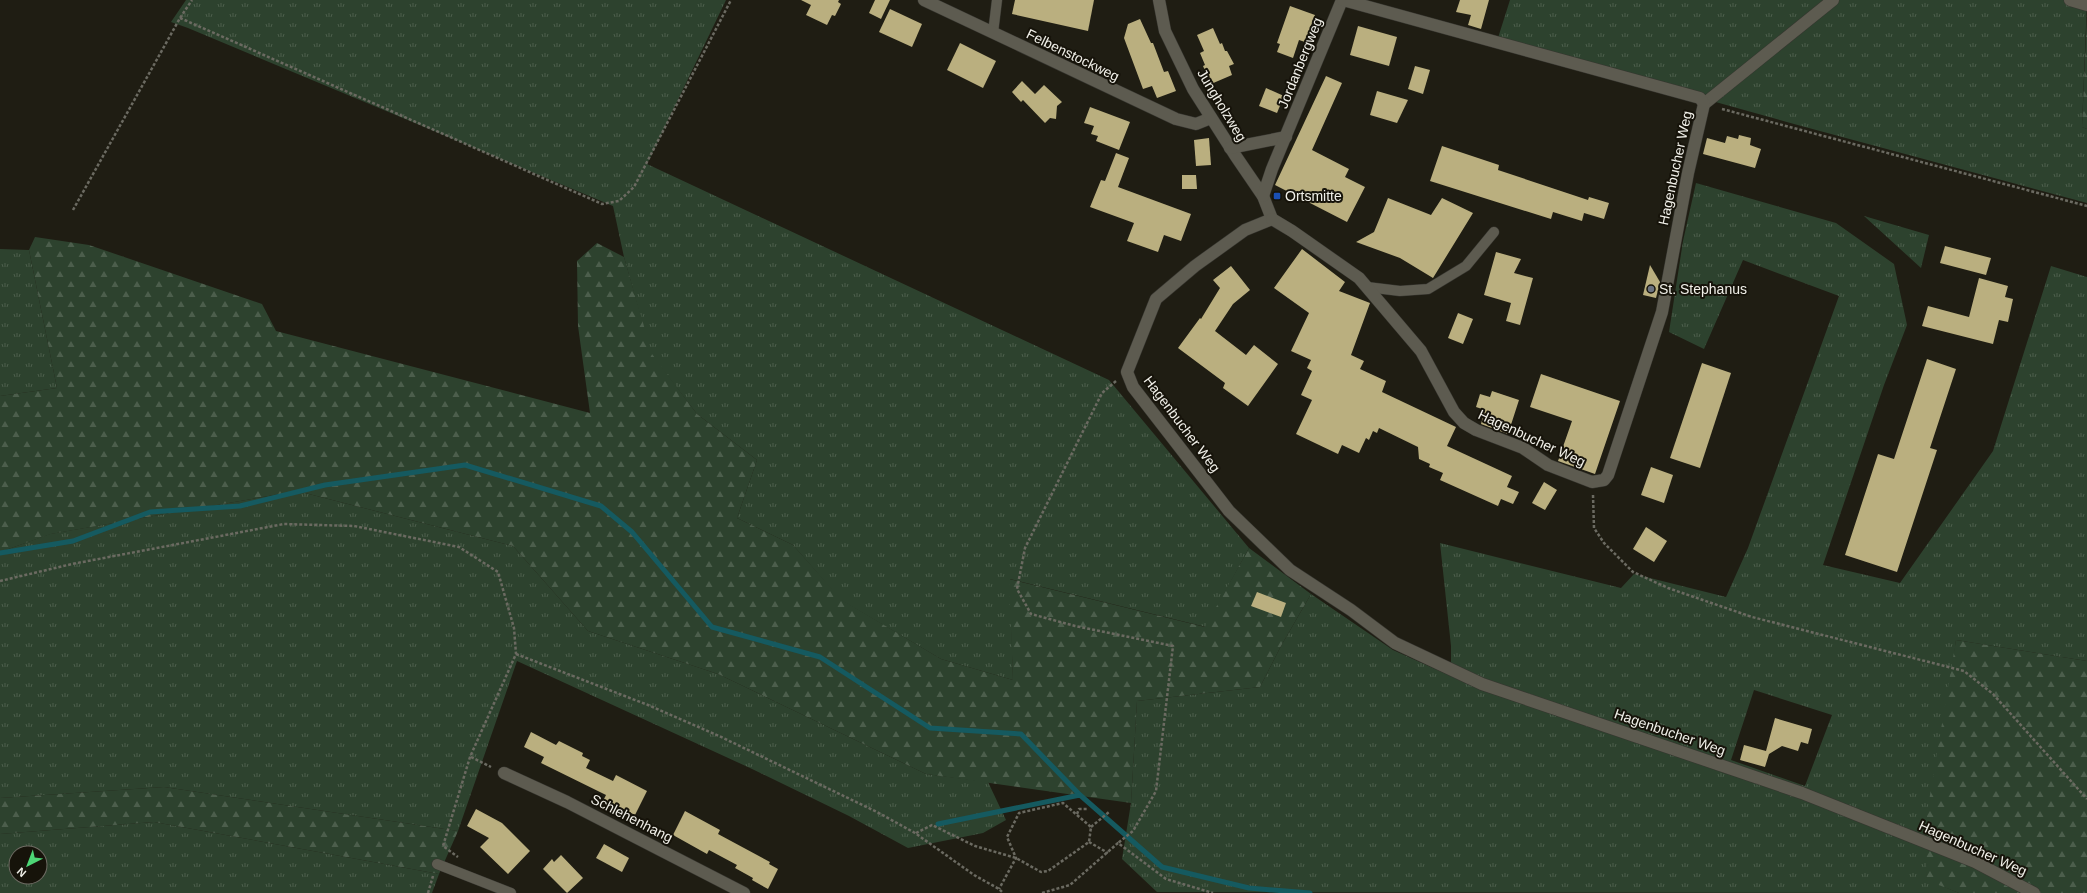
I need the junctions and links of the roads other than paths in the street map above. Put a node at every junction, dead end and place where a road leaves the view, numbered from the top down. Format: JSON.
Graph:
{"nodes":[{"id":1,"x":924,"y":0,"type":"edge"},
{"id":2,"x":997,"y":0,"type":"edge"},
{"id":3,"x":1159,"y":0,"type":"edge"},
{"id":4,"x":1343,"y":0,"type":"edge"},
{"id":5,"x":1833,"y":0,"type":"edge"},
{"id":6,"x":2070,"y":0,"type":"edge"},
{"id":7,"x":2087,"y":5,"type":"edge"},
{"id":8,"x":993,"y":33,"type":"junction"},
{"id":9,"x":1704,"y":104,"type":"junction"},
{"id":10,"x":1211,"y":118,"type":"junction"},
{"id":11,"x":1286,"y":137,"type":"junction"},
{"id":12,"x":1230,"y":148,"type":"junction"},
{"id":13,"x":1264,"y":196,"type":"junction"},
{"id":14,"x":1272,"y":219,"type":"junction"},
{"id":15,"x":1494,"y":232,"type":"dead end"},
{"id":16,"x":1367,"y":287,"type":"junction"},
{"id":17,"x":504,"y":773,"type":"road end"},
{"id":18,"x":437,"y":864,"type":"dead end"},
{"id":19,"x":511,"y":893,"type":"edge"},
{"id":20,"x":744,"y":893,"type":"edge"},
{"id":21,"x":2034,"y":893,"type":"edge"}],
"edges":[{"from":1,"to":8,"type":"street","name":"Felbenstockweg"},
{"from":2,"to":8,"type":"lane"},
{"from":3,"to":10,"type":"street","name":"Jungholzweg"},
{"from":4,"to":9,"type":"street","name":"Hagenbucher Weg"},
{"from":4,"to":11,"type":"street","name":"Jordanbergweg"},
{"from":5,"to":9,"type":"street"},
{"from":6,"to":7,"type":"street"},
{"from":8,"to":10,"type":"street","name":"Felbenstockweg"},
{"from":9,"to":16,"type":"street","name":"Hagenbucher Weg"},
{"from":10,"to":12,"type":"street","name":"Jungholzweg"},
{"from":11,"to":12,"type":"street"},
{"from":11,"to":13,"type":"street","name":"Jordanbergweg"},
{"from":12,"to":13,"type":"street","name":"Jungholzweg"},
{"from":13,"to":14,"type":"street","name":"Jungholzweg"},
{"from":14,"to":16,"type":"street","name":"Hagenbucher Weg"},
{"from":14,"to":21,"type":"street","name":"Hagenbucher Weg"},
{"from":15,"to":16,"type":"lane"},
{"from":17,"to":20,"type":"street","name":"Schlehenhang"},
{"from":18,"to":19,"type":"lane"}]}
